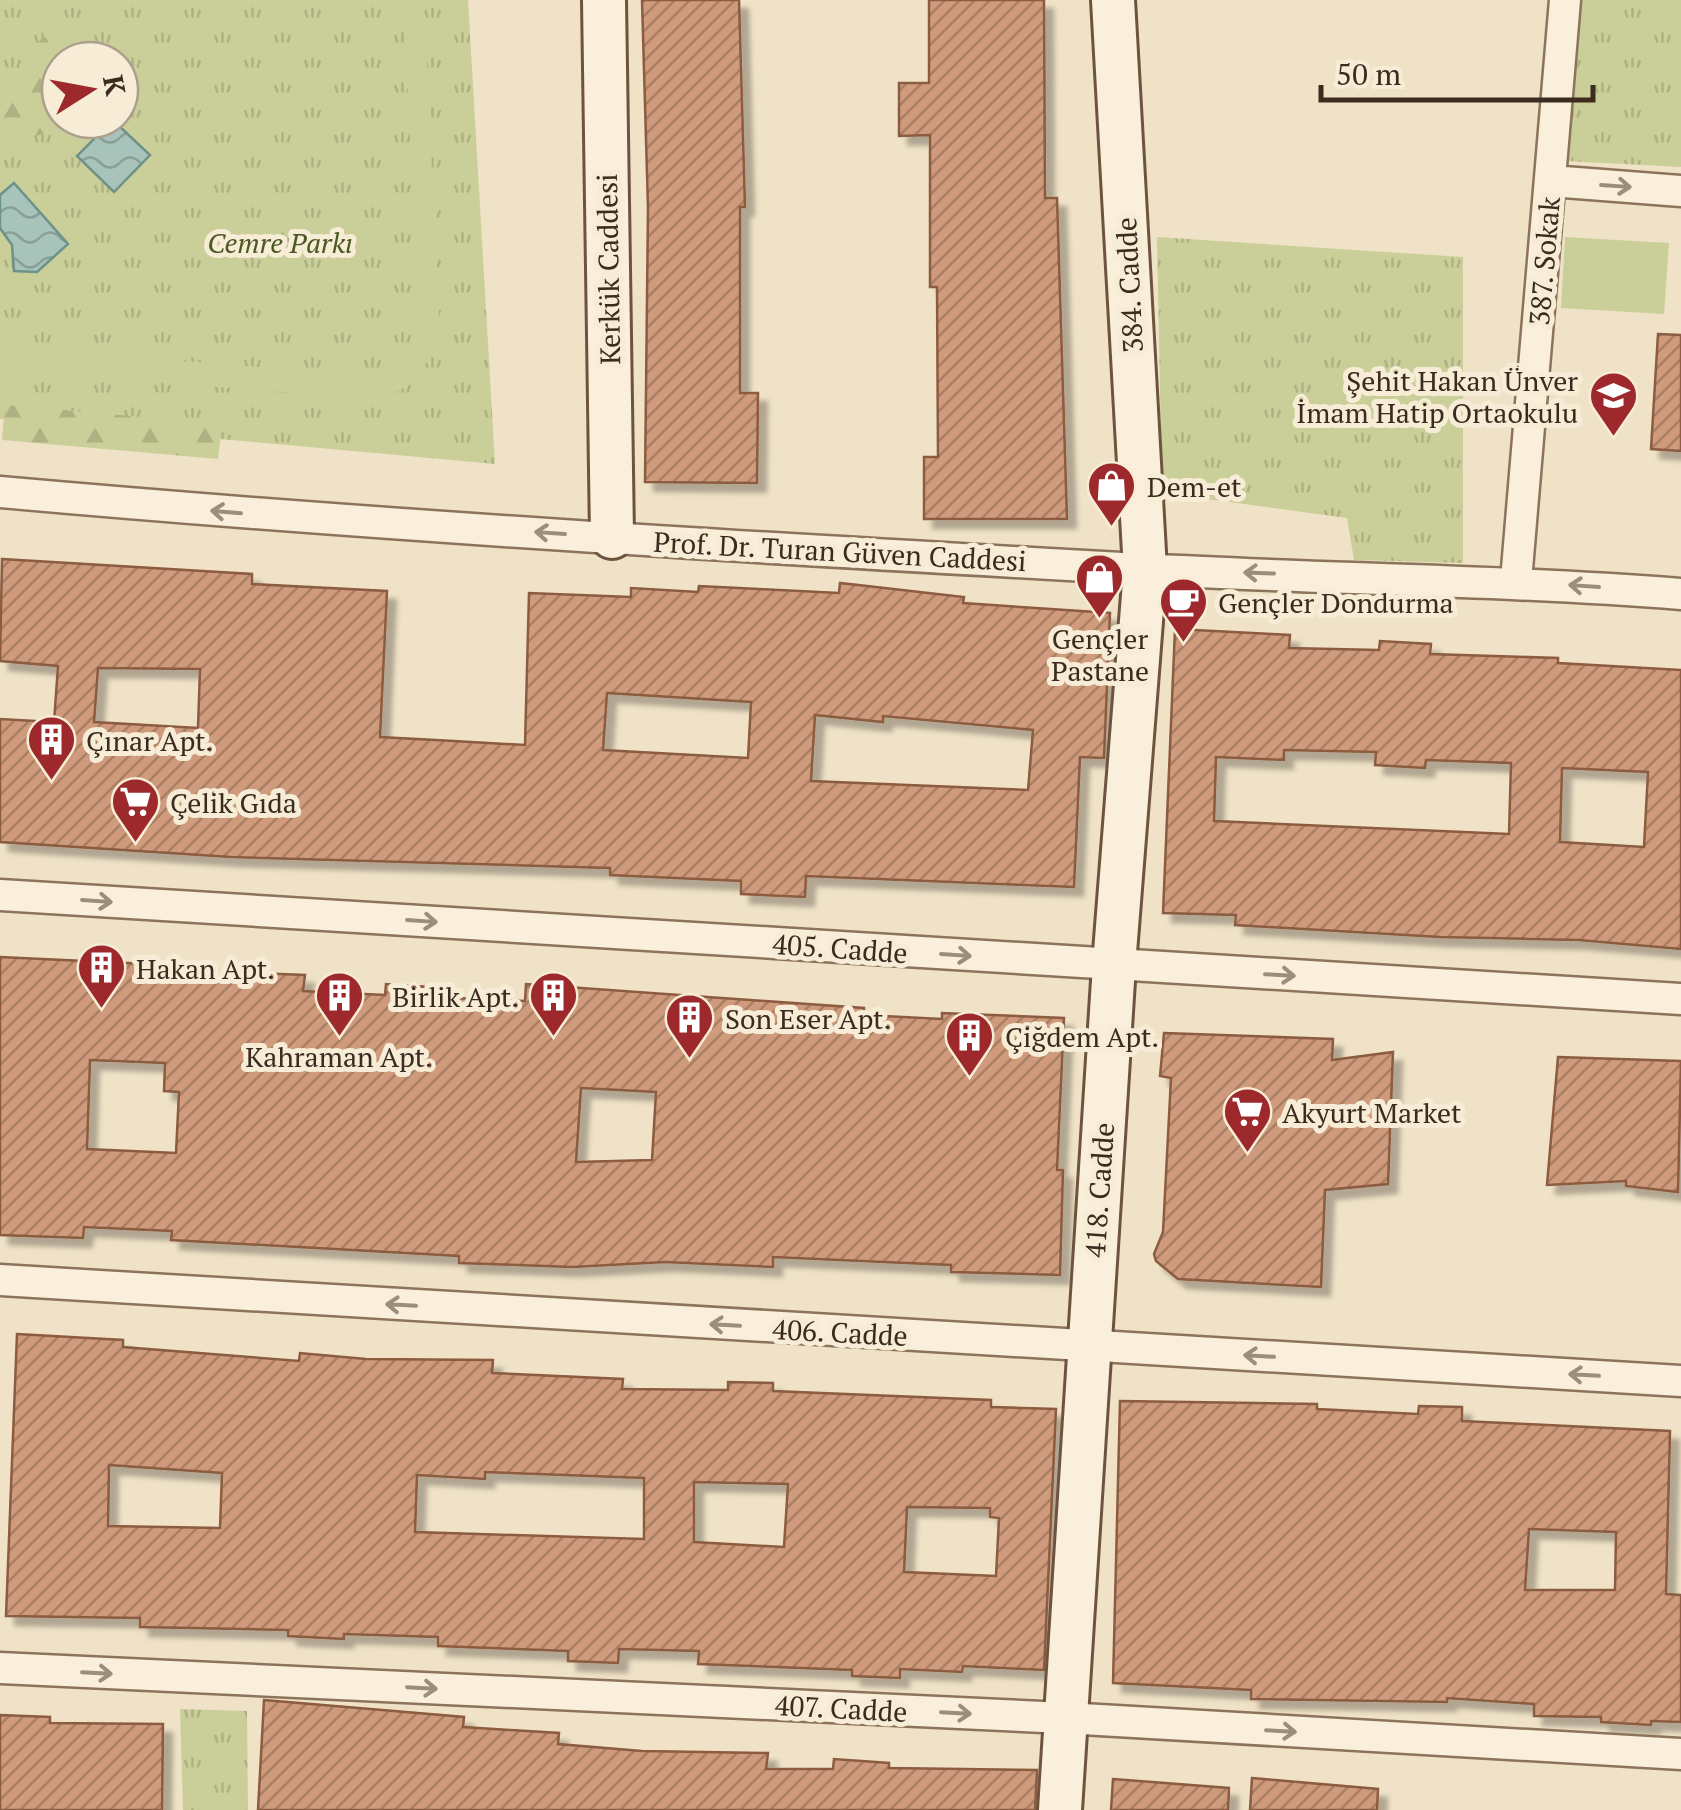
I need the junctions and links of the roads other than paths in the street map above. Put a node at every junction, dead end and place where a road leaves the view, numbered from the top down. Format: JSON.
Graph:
{"nodes":[{"id":1,"x":604,"y":0,"type":"edge"},
{"id":2,"x":1113,"y":0,"type":"edge"},
{"id":3,"x":1565,"y":0,"type":"edge"},
{"id":4,"x":1550,"y":181,"type":"junction"},
{"id":5,"x":1681,"y":190,"type":"edge"},
{"id":6,"x":0,"y":492,"type":"edge"},
{"id":7,"x":612,"y":537,"type":"junction"},
{"id":8,"x":1146,"y":570,"type":"junction"},
{"id":9,"x":1516,"y":581,"type":"junction"},
{"id":10,"x":1681,"y":594,"type":"edge"},
{"id":11,"x":0,"y":895,"type":"edge"},
{"id":12,"x":1114,"y":965,"type":"junction"},
{"id":13,"x":1681,"y":999,"type":"edge"},
{"id":14,"x":0,"y":1280,"type":"edge"},
{"id":15,"x":1089,"y":1347,"type":"junction"},
{"id":16,"x":1681,"y":1381,"type":"edge"},
{"id":17,"x":0,"y":1668,"type":"edge"},
{"id":18,"x":1066,"y":1718,"type":"junction"},
{"id":19,"x":1681,"y":1754,"type":"edge"},
{"id":20,"x":1060,"y":1810,"type":"edge"}],
"edges":[{"from":1,"to":7,"type":"street","name":"Kerkük Caddesi"},
{"from":2,"to":8,"type":"street","name":"384. Cadde"},
{"from":3,"to":4,"type":"street","name":"387. Sokak"},
{"from":4,"to":5,"type":"street","one_way":true},
{"from":4,"to":9,"type":"street","name":"387. Sokak"},
{"from":7,"to":6,"type":"street","name":"Prof. Dr. Turan Güven Caddesi","one_way":true},
{"from":7,"to":8,"type":"street","name":"Prof. Dr. Turan Güven Caddesi"},
{"from":9,"to":8,"type":"street","name":"Prof. Dr. Turan Güven Caddesi","one_way":true},
{"from":8,"to":12,"type":"street","name":"418. Cadde"},
{"from":10,"to":9,"type":"street","name":"Prof. Dr. Turan Güven Caddesi","one_way":true},
{"from":11,"to":12,"type":"street","name":"405. Cadde","one_way":true},
{"from":12,"to":13,"type":"street","name":"405. Cadde","one_way":true},
{"from":12,"to":15,"type":"street","name":"418. Cadde"},
{"from":15,"to":14,"type":"street","name":"406. Cadde","one_way":true},
{"from":16,"to":15,"type":"street","name":"406. Cadde","one_way":true},
{"from":15,"to":18,"type":"street","name":"418. Cadde"},
{"from":17,"to":18,"type":"street","name":"407. Cadde","one_way":true},
{"from":18,"to":19,"type":"street","name":"407. Cadde","one_way":true},
{"from":18,"to":20,"type":"street","name":"418. Cadde"}]}
